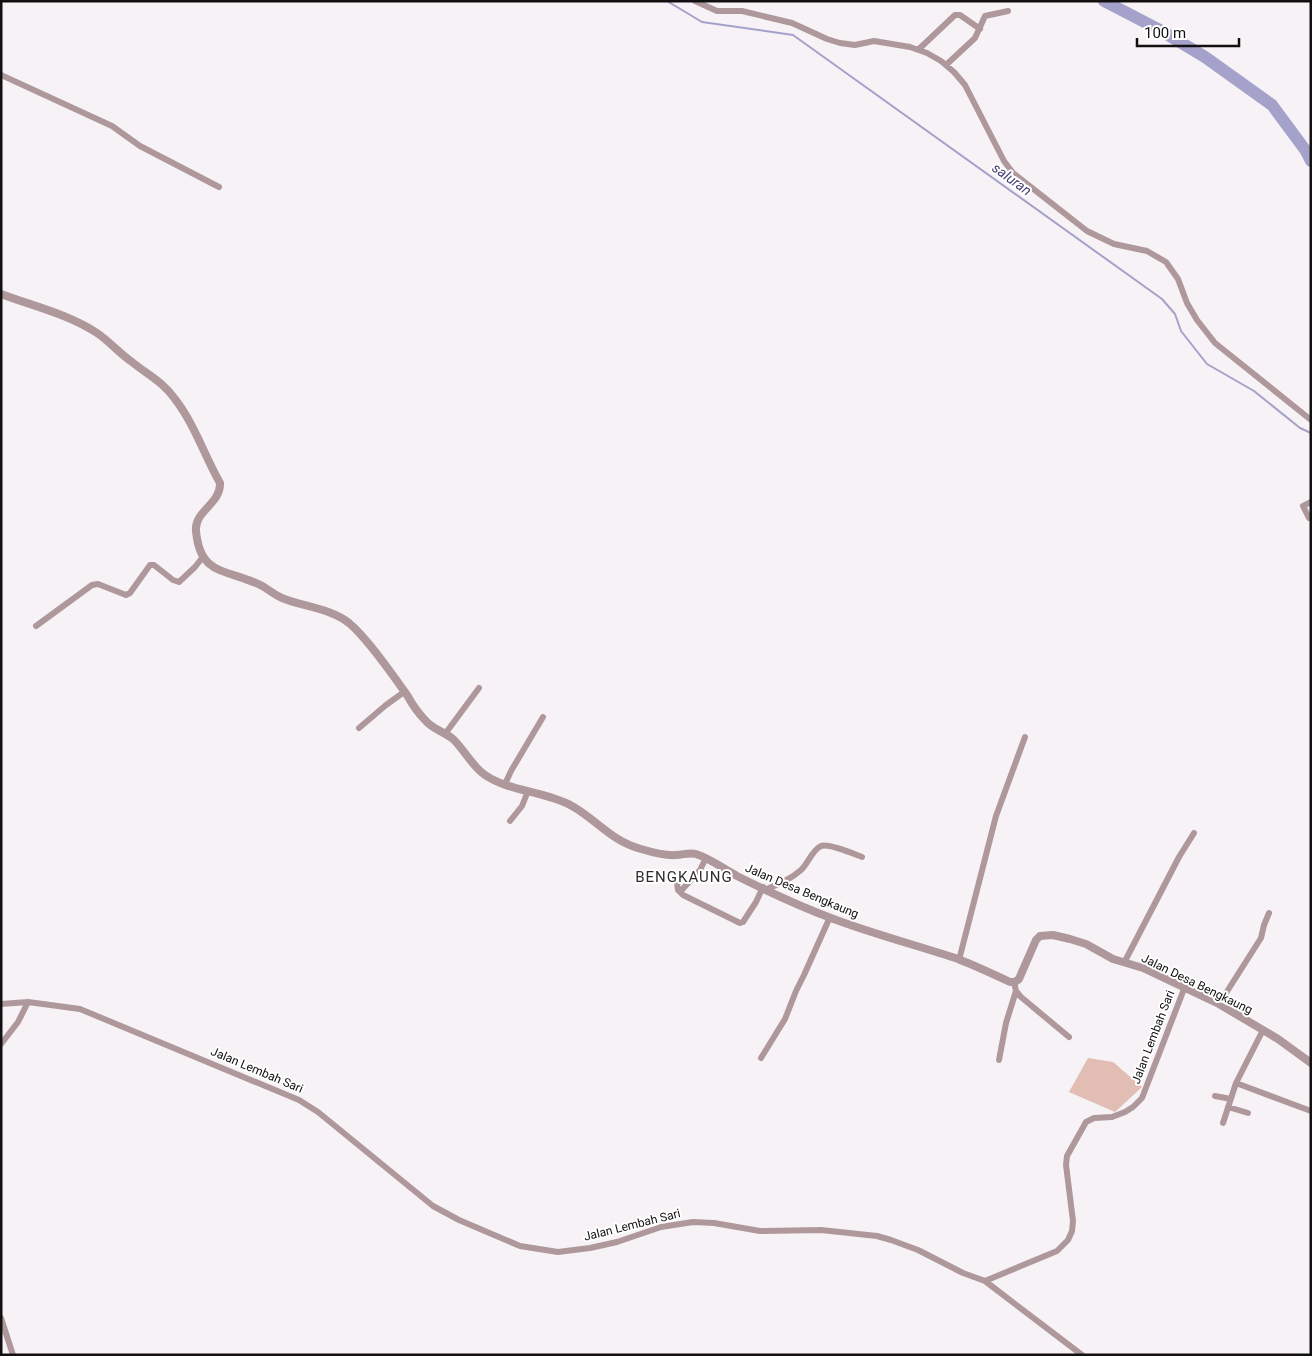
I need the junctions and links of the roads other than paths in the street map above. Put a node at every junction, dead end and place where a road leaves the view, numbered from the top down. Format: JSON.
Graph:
{"nodes":[{"id":1,"x":694,"y":1,"type":"edge"},
{"id":2,"x":1008,"y":11,"type":"dead end"},
{"id":3,"x":980,"y":29,"type":"junction"},
{"id":4,"x":919,"y":49,"type":"junction"},
{"id":5,"x":946,"y":65,"type":"junction"},
{"id":6,"x":1,"y":75,"type":"edge"},
{"id":7,"x":219,"y":187,"type":"dead end"},
{"id":8,"x":1,"y":294,"type":"edge"},
{"id":9,"x":1311,"y":420,"type":"edge"},
{"id":10,"x":1311,"y":502,"type":"edge"},
{"id":11,"x":1309,"y":518,"type":"dead end"},
{"id":12,"x":202,"y":558,"type":"junction"},
{"id":13,"x":36,"y":626,"type":"dead end"},
{"id":14,"x":479,"y":688,"type":"dead end"},
{"id":15,"x":404,"y":692,"type":"junction"},
{"id":16,"x":543,"y":717,"type":"dead end"},
{"id":17,"x":359,"y":728,"type":"dead end"},
{"id":18,"x":445,"y":734,"type":"junction"},
{"id":19,"x":1025,"y":737,"type":"dead end"},
{"id":20,"x":505,"y":784,"type":"junction"},
{"id":21,"x":528,"y":791,"type":"junction"},
{"id":22,"x":510,"y":822,"type":"dead end"},
{"id":23,"x":1194,"y":834,"type":"dead end"},
{"id":24,"x":862,"y":856,"type":"dead end"},
{"id":25,"x":706,"y":858,"type":"junction"},
{"id":26,"x":677,"y":883,"type":"dead end"},
{"id":27,"x":765,"y":888,"type":"junction"},
{"id":28,"x":680,"y":892,"type":"junction"},
{"id":29,"x":1270,"y":914,"type":"dead end"},
{"id":30,"x":830,"y":917,"type":"junction"},
{"id":31,"x":959,"y":960,"type":"junction"},
{"id":32,"x":1125,"y":961,"type":"junction"},
{"id":33,"x":1014,"y":982,"type":"junction"},
{"id":34,"x":1184,"y":989,"type":"junction"},
{"id":35,"x":1016,"y":991,"type":"junction"},
{"id":36,"x":28,"y":1002,"type":"junction"},
{"id":37,"x":1,"y":1004,"type":"edge"},
{"id":38,"x":1219,"y":1004,"type":"junction"},
{"id":39,"x":1263,"y":1030,"type":"junction"},
{"id":40,"x":1069,"y":1037,"type":"dead end"},
{"id":41,"x":1,"y":1044,"type":"edge"},
{"id":42,"x":761,"y":1058,"type":"dead end"},
{"id":43,"x":1000,"y":1060,"type":"dead end"},
{"id":44,"x":1311,"y":1063,"type":"edge"},
{"id":45,"x":1236,"y":1083,"type":"junction"},
{"id":46,"x":1215,"y":1096,"type":"dead end"},
{"id":47,"x":1231,"y":1099,"type":"junction"},
{"id":48,"x":1228,"y":1107,"type":"junction"},
{"id":49,"x":1311,"y":1111,"type":"edge"},
{"id":50,"x":1248,"y":1113,"type":"dead end"},
{"id":51,"x":1223,"y":1123,"type":"dead end"},
{"id":52,"x":985,"y":1281,"type":"junction"},
{"id":53,"x":1,"y":1318,"type":"edge"},
{"id":54,"x":12,"y":1355,"type":"edge"},
{"id":55,"x":1082,"y":1355,"type":"edge"}],
"edges":[{"from":1,"to":4,"type":"street"},
{"from":2,"to":3,"type":"street"},
{"from":3,"to":4,"type":"street"},
{"from":3,"to":5,"type":"street"},
{"from":4,"to":5,"type":"street"},
{"from":5,"to":9,"type":"street"},
{"from":6,"to":7,"type":"street"},
{"from":8,"to":12,"type":"street"},
{"from":10,"to":11,"type":"street"},
{"from":12,"to":13,"type":"street"},
{"from":12,"to":15,"type":"street","name":"Jalan Desa Bengkaung"},
{"from":14,"to":18,"type":"street"},
{"from":15,"to":17,"type":"street"},
{"from":15,"to":18,"type":"street","name":"Jalan Desa Bengkaung"},
{"from":16,"to":20,"type":"street"},
{"from":18,"to":20,"type":"street","name":"Jalan Desa Bengkaung"},
{"from":19,"to":31,"type":"street"},
{"from":20,"to":21,"type":"street","name":"Jalan Desa Bengkaung"},
{"from":21,"to":22,"type":"street"},
{"from":21,"to":25,"type":"street","name":"Jalan Desa Bengkaung"},
{"from":23,"to":32,"type":"street"},
{"from":24,"to":27,"type":"street"},
{"from":25,"to":27,"type":"street","name":"Jalan Desa Bengkaung"},
{"from":25,"to":28,"type":"street"},
{"from":26,"to":28,"type":"street"},
{"from":27,"to":28,"type":"street"},
{"from":27,"to":30,"type":"street","name":"Jalan Desa Bengkaung"},
{"from":29,"to":38,"type":"street"},
{"from":30,"to":31,"type":"street","name":"Jalan Desa Bengkaung"},
{"from":30,"to":42,"type":"street"},
{"from":31,"to":33,"type":"street","name":"Jalan Desa Bengkaung"},
{"from":32,"to":33,"type":"street","name":"Jalan Desa Bengkaung"},
{"from":32,"to":34,"type":"street","name":"Jalan Desa Bengkaung"},
{"from":33,"to":35,"type":"street"},
{"from":34,"to":38,"type":"street","name":"Jalan Desa Bengkaung"},
{"from":34,"to":52,"type":"street","name":"Jalan Lembah Sari"},
{"from":35,"to":40,"type":"street"},
{"from":35,"to":43,"type":"street"},
{"from":36,"to":37,"type":"street","name":"Jalan Lembah Sari"},
{"from":36,"to":41,"type":"street"},
{"from":36,"to":52,"type":"street","name":"Jalan Lembah Sari"},
{"from":38,"to":39,"type":"street","name":"Jalan Desa Bengkaung"},
{"from":39,"to":44,"type":"street","name":"Jalan Desa Bengkaung"},
{"from":39,"to":45,"type":"street"},
{"from":45,"to":47,"type":"street"},
{"from":45,"to":49,"type":"street"},
{"from":46,"to":47,"type":"street"},
{"from":47,"to":48,"type":"street"},
{"from":48,"to":50,"type":"street"},
{"from":48,"to":51,"type":"street"},
{"from":52,"to":55,"type":"street"},
{"from":53,"to":54,"type":"street"}]}
